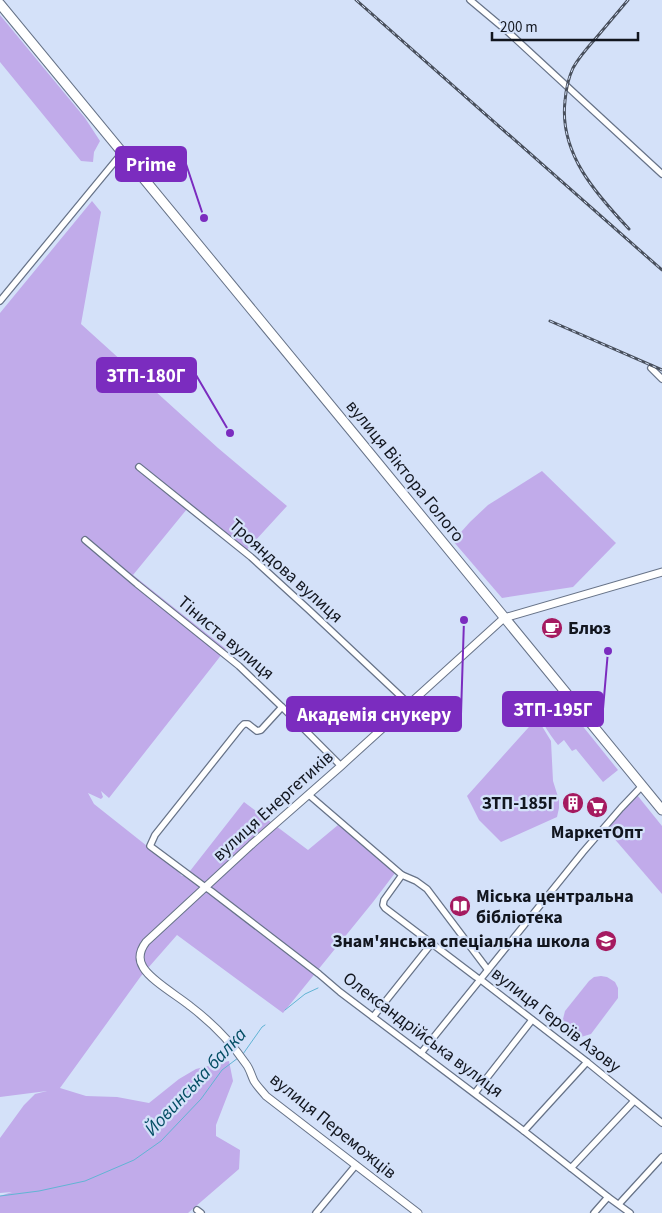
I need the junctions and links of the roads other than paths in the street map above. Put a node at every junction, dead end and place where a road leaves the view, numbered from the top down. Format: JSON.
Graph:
{"nodes":[{"id":1,"x":470,"y":0,"type":"edge"},
{"id":2,"x":0,"y":4,"type":"edge"},
{"id":3,"x":122,"y":153,"type":"junction"},
{"id":4,"x":662,"y":174,"type":"edge"},
{"id":5,"x":0,"y":301,"type":"edge"},
{"id":6,"x":652,"y":368,"type":"dead end"},
{"id":7,"x":662,"y":379,"type":"edge"},
{"id":8,"x":139,"y":467,"type":"dead end"},
{"id":9,"x":85,"y":540,"type":"dead end"},
{"id":10,"x":662,"y":572,"type":"edge"},
{"id":11,"x":504,"y":618,"type":"junction"},
{"id":12,"x":409,"y":704,"type":"junction"},
{"id":13,"x":282,"y":707,"type":"junction"},
{"id":14,"x":341,"y":766,"type":"junction"},
{"id":15,"x":642,"y":786,"type":"junction"},
{"id":16,"x":309,"y":795,"type":"junction"},
{"id":17,"x":662,"y":810,"type":"edge"},
{"id":18,"x":402,"y":875,"type":"junction"},
{"id":19,"x":205,"y":887,"type":"junction"},
{"id":20,"x":432,"y":944,"type":"junction"},
{"id":21,"x":488,"y":970,"type":"junction"},
{"id":22,"x":148,"y":974,"type":"joint"},
{"id":23,"x":481,"y":980,"type":"junction"},
{"id":24,"x":373,"y":1016,"type":"junction"},
{"id":25,"x":532,"y":1020,"type":"junction"},
{"id":26,"x":421,"y":1053,"type":"junction"},
{"id":27,"x":587,"y":1062,"type":"junction"},
{"id":28,"x":475,"y":1093,"type":"junction"},
{"id":29,"x":634,"y":1101,"type":"junction"},
{"id":30,"x":662,"y":1124,"type":"edge"},
{"id":31,"x":524,"y":1131,"type":"junction"},
{"id":32,"x":662,"y":1157,"type":"edge"},
{"id":33,"x":356,"y":1165,"type":"junction"},
{"id":34,"x":571,"y":1168,"type":"junction"},
{"id":35,"x":608,"y":1197,"type":"junction"},
{"id":36,"x":619,"y":1204,"type":"junction"},
{"id":37,"x":319,"y":1212,"type":"edge"},
{"id":38,"x":418,"y":1213,"type":"edge"},
{"id":39,"x":594,"y":1213,"type":"edge"},
{"id":40,"x":630,"y":1213,"type":"edge"}],
"edges":[{"from":1,"to":4,"type":"street"},
{"from":2,"to":3,"type":"main road","name":"вулиця Віктора Голого"},
{"from":3,"to":5,"type":"street"},
{"from":3,"to":11,"type":"main road","name":"вулиця Віктора Голого"},
{"from":6,"to":7,"type":"street"},
{"from":8,"to":12,"type":"street","name":"Трояндова вулиця"},
{"from":9,"to":13,"type":"street","name":"Тіниста вулиця"},
{"from":10,"to":11,"type":"street","name":"вулиця Енергетиків"},
{"from":11,"to":12,"type":"street","name":"вулиця Енергетиків"},
{"from":11,"to":15,"type":"main road","name":"вулиця Віктора Голого"},
{"from":12,"to":14,"type":"street","name":"вулиця Енергетиків"},
{"from":13,"to":14,"type":"street","name":"Тіниста вулиця"},
{"from":13,"to":19,"type":"street","name":"Олександрійська вулиця"},
{"from":14,"to":16,"type":"street","name":"вулиця Енергетиків"},
{"from":15,"to":17,"type":"main road","name":"вулиця Віктора Голого"},
{"from":15,"to":21,"type":"street"},
{"from":16,"to":18,"type":"street"},
{"from":16,"to":19,"type":"street","name":"вулиця Енергетиків"},
{"from":18,"to":20,"type":"street","name":"вулиця Героїв Азову"},
{"from":18,"to":21,"type":"street"},
{"from":19,"to":22,"type":"street","name":"вулиця Енергетиків"},
{"from":19,"to":24,"type":"street","name":"Олександрійська вулиця"},
{"from":20,"to":23,"type":"street","name":"вулиця Героїв Азову"},
{"from":20,"to":24,"type":"street"},
{"from":21,"to":23,"type":"street"},
{"from":22,"to":33,"type":"street","name":"вулиця Переможців"},
{"from":23,"to":25,"type":"street","name":"вулиця Героїв Азову"},
{"from":23,"to":26,"type":"street"},
{"from":24,"to":26,"type":"street","name":"Олександрійська вулиця"},
{"from":25,"to":27,"type":"street","name":"вулиця Героїв Азову"},
{"from":25,"to":28,"type":"street"},
{"from":26,"to":28,"type":"street","name":"Олександрійська вулиця"},
{"from":27,"to":29,"type":"street","name":"вулиця Героїв Азову"},
{"from":27,"to":31,"type":"street"},
{"from":28,"to":31,"type":"street","name":"Олександрійська вулиця"},
{"from":29,"to":30,"type":"street","name":"вулиця Героїв Азову"},
{"from":29,"to":34,"type":"street"},
{"from":31,"to":34,"type":"street","name":"Олександрійська вулиця"},
{"from":32,"to":36,"type":"street"},
{"from":33,"to":37,"type":"street"},
{"from":33,"to":38,"type":"street","name":"вулиця Переможців"},
{"from":34,"to":35,"type":"street","name":"Олександрійська вулиця"},
{"from":35,"to":36,"type":"street","name":"Олександрійська вулиця"},
{"from":35,"to":39,"type":"street"},
{"from":36,"to":40,"type":"street","name":"Олександрійська вулиця"}]}
